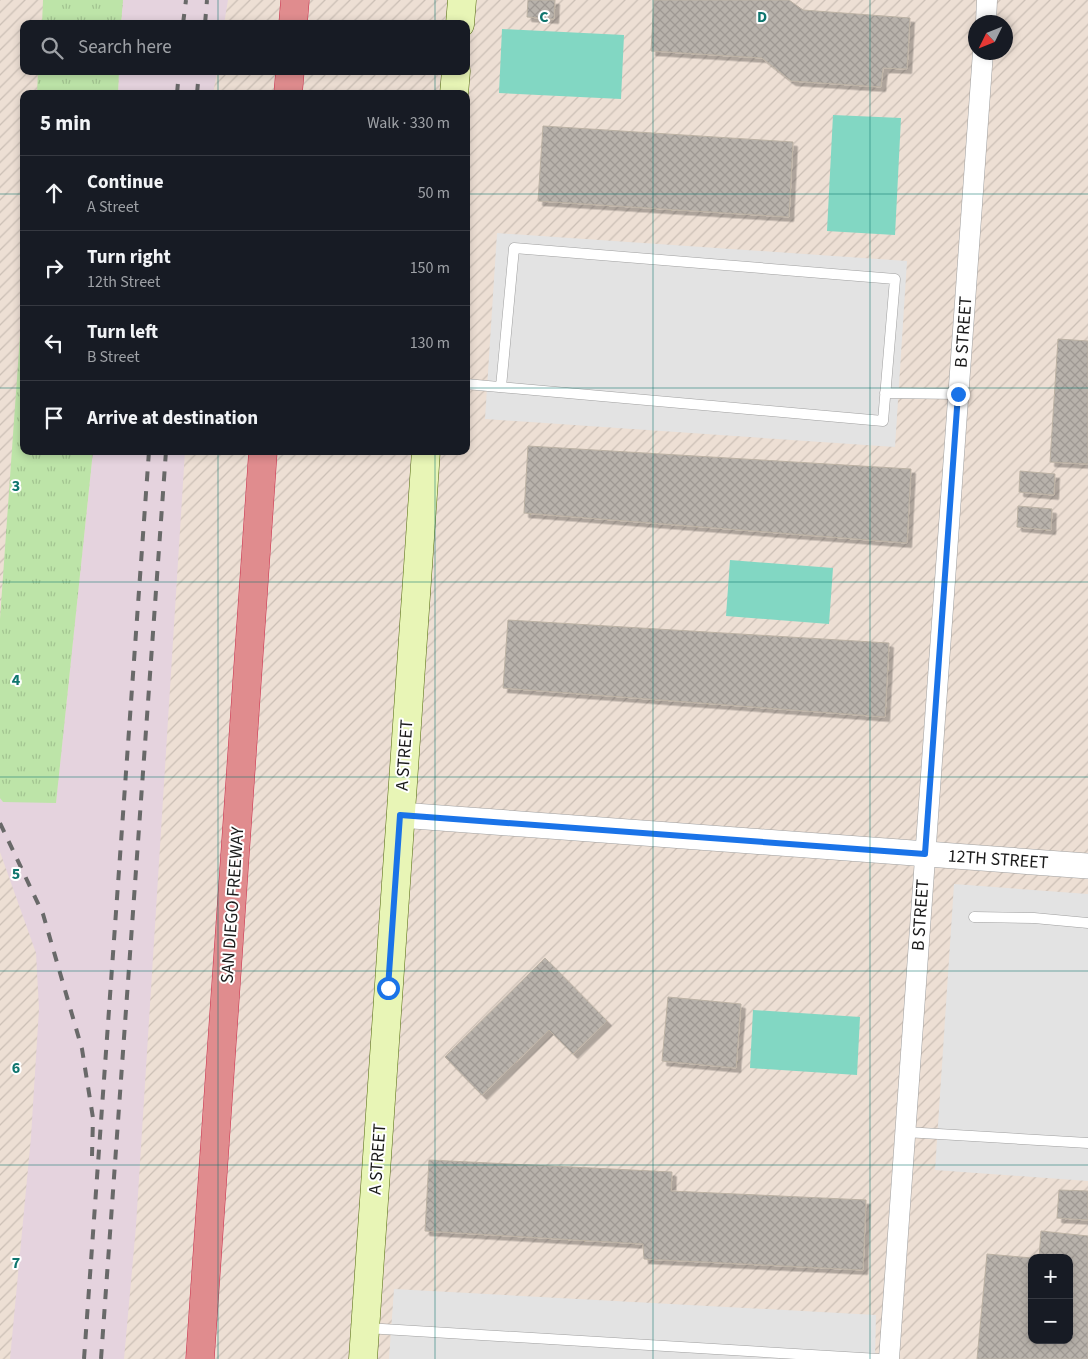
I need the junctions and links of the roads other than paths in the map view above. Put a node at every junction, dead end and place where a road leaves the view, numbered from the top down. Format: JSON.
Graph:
{"nodes":[{"id":1,"x":295,"y":0,"type":"edge"},
{"id":2,"x":462,"y":0,"type":"edge"},
{"id":3,"x":987,"y":0,"type":"edge"},
{"id":4,"x":986,"y":15,"type":"edge"},
{"id":5,"x":293,"y":20,"type":"edge"},
{"id":6,"x":460,"y":20,"type":"edge"},
{"id":7,"x":982,"y":60,"type":"edge"},
{"id":8,"x":290,"y":75,"type":"edge"},
{"id":9,"x":456,"y":75,"type":"edge"},
{"id":10,"x":288,"y":90,"type":"edge"},
{"id":11,"x":454,"y":90,"type":"edge"},
{"id":12,"x":470,"y":384,"type":"edge"},
{"id":13,"x":501,"y":387,"type":"junction"},
{"id":14,"x":885,"y":393,"type":"junction"},
{"id":15,"x":958,"y":394,"type":"junction"},
{"id":16,"x":263,"y":455,"type":"edge"},
{"id":17,"x":426,"y":455,"type":"edge"},
{"id":18,"x":400,"y":815,"type":"junction"},
{"id":19,"x":925,"y":854,"type":"junction"},
{"id":20,"x":1088,"y":866,"type":"edge"},
{"id":21,"x":974,"y":917,"type":"dead end"},
{"id":22,"x":1088,"y":922,"type":"edge"},
{"id":23,"x":905,"y":1132,"type":"junction"},
{"id":24,"x":1088,"y":1144,"type":"edge"},
{"id":25,"x":365,"y":1328,"type":"junction"},
{"id":26,"x":200,"y":1359,"type":"edge"},
{"id":27,"x":363,"y":1359,"type":"edge"},
{"id":28,"x":879,"y":1359,"type":"edge"},
{"id":29,"x":889,"y":1359,"type":"edge"}],
"edges":[{"from":1,"to":5,"type":"highway"},
{"from":2,"to":6,"type":"main road"},
{"from":3,"to":4,"type":"street"},
{"from":7,"to":15,"type":"street","name":"B STREET"},
{"from":8,"to":10,"type":"highway"},
{"from":9,"to":11,"type":"main road"},
{"from":12,"to":13,"type":"lane"},
{"from":13,"to":14,"type":"lane"},
{"from":13,"to":14,"type":"lane"},
{"from":14,"to":15,"type":"lane"},
{"from":15,"to":19,"type":"street","name":"B STREET"},
{"from":16,"to":26,"type":"highway","name":"SAN DIEGO FREEWAY"},
{"from":17,"to":18,"type":"main road","name":"A STREET"},
{"from":18,"to":19,"type":"street","name":"12TH STREET"},
{"from":18,"to":25,"type":"main road","name":"A STREET"},
{"from":19,"to":20,"type":"street","name":"12TH STREET"},
{"from":19,"to":23,"type":"street","name":"B STREET"},
{"from":21,"to":22,"type":"lane"},
{"from":23,"to":24,"type":"lane"},
{"from":23,"to":29,"type":"street","name":"B STREET"},
{"from":25,"to":27,"type":"main road","name":"A STREET"},
{"from":25,"to":28,"type":"lane"}]}
